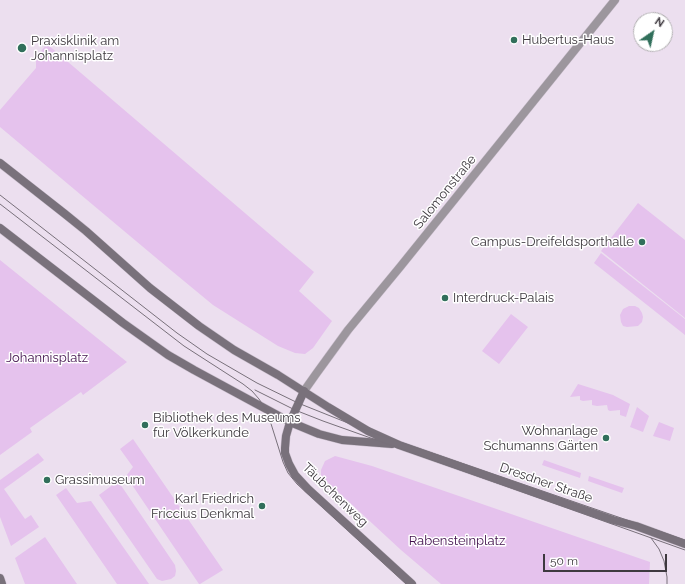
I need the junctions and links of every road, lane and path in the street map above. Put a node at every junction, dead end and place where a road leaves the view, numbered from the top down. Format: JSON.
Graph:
{"nodes":[{"id":1,"x":616,"y":0,"type":"edge"},
{"id":2,"x":0,"y":163,"type":"edge"},
{"id":3,"x":0,"y":228,"type":"edge"},
{"id":4,"x":304,"y":391,"type":"junction"},
{"id":5,"x":298,"y":403,"type":"joint"},
{"id":6,"x":290,"y":422,"type":"junction"},
{"id":7,"x":398,"y":445,"type":"junction"},
{"id":8,"x":685,"y":544,"type":"edge"},
{"id":9,"x":0,"y":578,"type":"edge"},
{"id":10,"x":2,"y":584,"type":"edge"},
{"id":11,"x":412,"y":584,"type":"edge"}],
"edges":[{"from":1,"to":4,"type":"street","name":"Salomonstraße"},
{"from":2,"to":4,"type":"main road"},
{"from":3,"to":6,"type":"main road","name":"Dresdner Straße"},
{"from":4,"to":5,"type":"main road","name":"Salomonstraße"},
{"from":4,"to":7,"type":"main road","name":"Dresdner Straße"},
{"from":5,"to":6,"type":"main road","name":"Täubchenweg"},
{"from":6,"to":7,"type":"main road","name":"Dresdner Straße"},
{"from":6,"to":11,"type":"main road","name":"Täubchenweg"},
{"from":7,"to":8,"type":"main road","name":"Dresdner Straße"},
{"from":9,"to":10,"type":"main road"}]}
